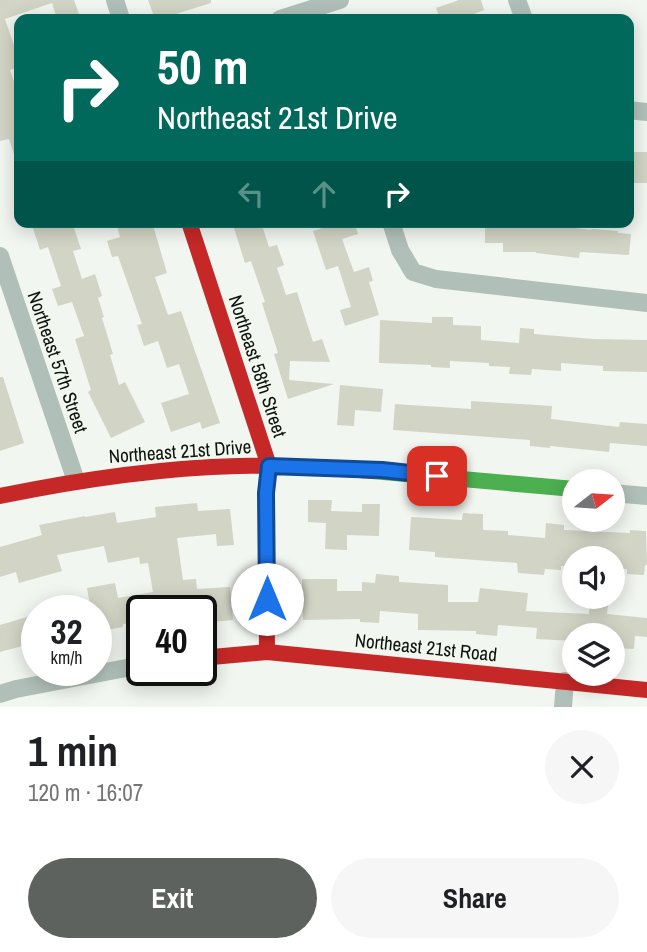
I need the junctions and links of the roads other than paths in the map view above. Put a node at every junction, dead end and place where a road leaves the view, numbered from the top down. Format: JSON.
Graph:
{"nodes":[{"id":1,"x":340,"y":0,"type":"edge"},
{"id":2,"x":323,"y":13,"type":"edge"},
{"id":3,"x":190,"y":228,"type":"edge"},
{"id":4,"x":393,"y":228,"type":"edge"},
{"id":5,"x":0,"y":256,"type":"edge"},
{"id":6,"x":647,"y":303,"type":"edge"},
{"id":7,"x":269,"y":466,"type":"junction"},
{"id":8,"x":76,"y":481,"type":"junction"},
{"id":9,"x":562,"y":488,"type":"edge"},
{"id":10,"x":625,"y":493,"type":"edge"},
{"id":11,"x":0,"y":496,"type":"edge"},
{"id":12,"x":647,"y":496,"type":"edge"},
{"id":13,"x":267,"y":652,"type":"junction"},
{"id":14,"x":217,"y":657,"type":"edge"},
{"id":15,"x":126,"y":668,"type":"edge"},
{"id":16,"x":562,"y":681,"type":"edge"},
{"id":17,"x":565,"y":686,"type":"edge"},
{"id":18,"x":611,"y":686,"type":"edge"},
{"id":19,"x":647,"y":690,"type":"edge"},
{"id":20,"x":0,"y":694,"type":"edge"},
{"id":21,"x":563,"y":707,"type":"edge"}],
"edges":[{"from":1,"to":2,"type":"street"},
{"from":3,"to":7,"type":"street","name":"Northeast 58th Street"},
{"from":4,"to":6,"type":"street"},
{"from":5,"to":8,"type":"street","name":"Northeast 57th Street"},
{"from":7,"to":8,"type":"street","name":"Northeast 21st Drive"},
{"from":7,"to":9,"type":"street","name":"Northeast 21st Drive"},
{"from":7,"to":13,"type":"street","name":"Northeast 58th Street"},
{"from":8,"to":11,"type":"street","name":"Northeast 21st Drive"},
{"from":10,"to":12,"type":"street"},
{"from":13,"to":14,"type":"street","name":"Northeast 21st Road"},
{"from":13,"to":16,"type":"street","name":"Northeast 21st Road"},
{"from":15,"to":20,"type":"street"},
{"from":17,"to":21,"type":"street"},
{"from":18,"to":19,"type":"street","name":"Northeast 21st Road"}]}
